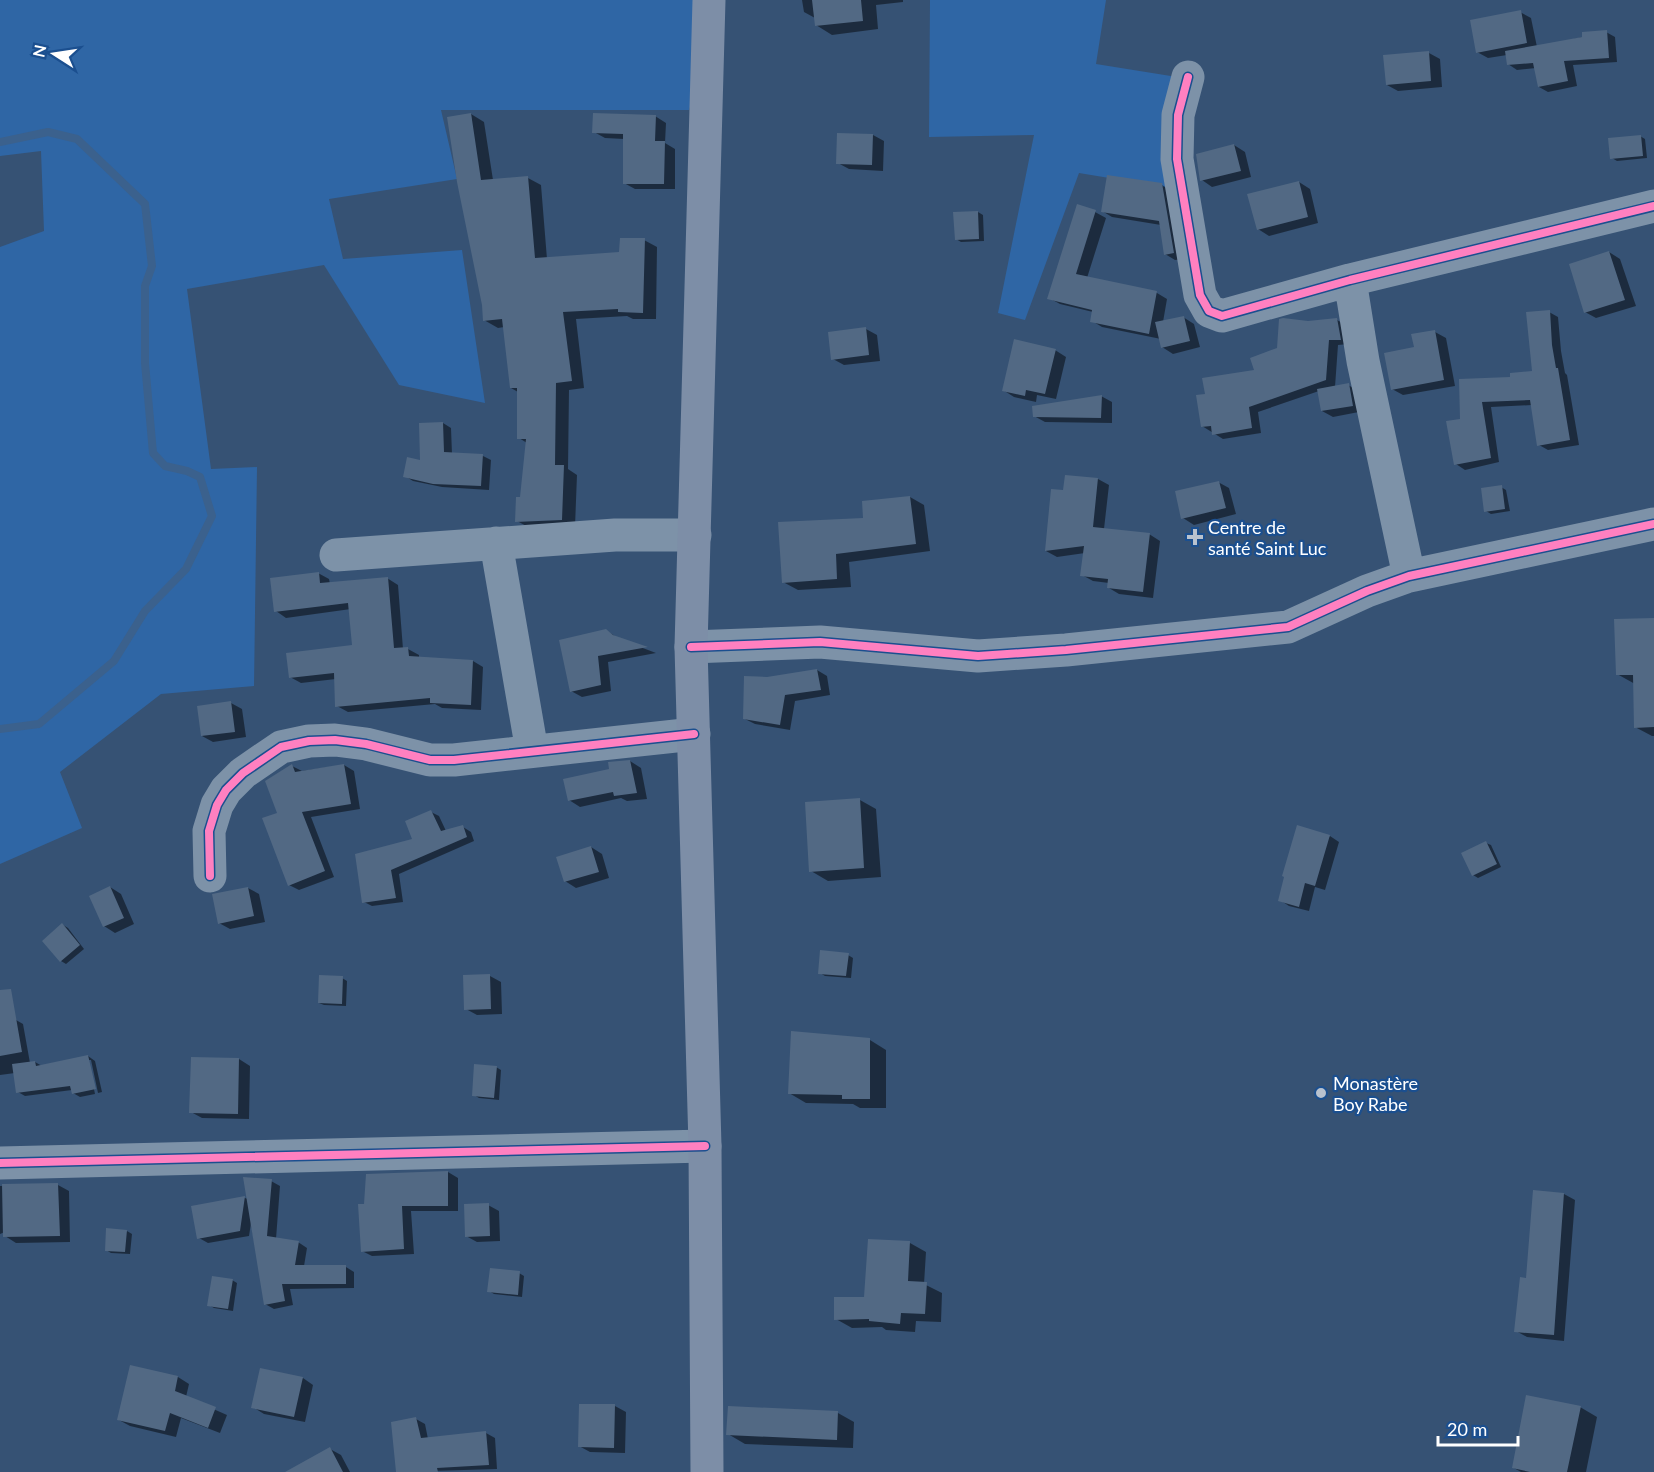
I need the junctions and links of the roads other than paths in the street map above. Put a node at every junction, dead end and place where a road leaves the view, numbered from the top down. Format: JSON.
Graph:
{"nodes":[{"id":1,"x":710,"y":0,"type":"edge"},
{"id":2,"x":1188,"y":77,"type":"dead end"},
{"id":3,"x":1654,"y":206,"type":"edge"},
{"id":4,"x":1350,"y":280,"type":"junction"},
{"id":5,"x":1654,"y":524,"type":"edge"},
{"id":6,"x":695,"y":535,"type":"junction"},
{"id":7,"x":496,"y":543,"type":"junction"},
{"id":8,"x":336,"y":555,"type":"dead end"},
{"id":9,"x":1409,"y":576,"type":"junction"},
{"id":10,"x":691,"y":647,"type":"junction"},
{"id":11,"x":694,"y":734,"type":"junction"},
{"id":12,"x":532,"y":751,"type":"junction"},
{"id":13,"x":210,"y":876,"type":"dead end"},
{"id":14,"x":705,"y":1146,"type":"junction"},
{"id":15,"x":0,"y":1163,"type":"edge"},
{"id":16,"x":707,"y":1472,"type":"edge"}],
"edges":[{"from":1,"to":6,"type":"main road"},
{"from":2,"to":4,"type":"street"},
{"from":3,"to":4,"type":"street"},
{"from":4,"to":9,"type":"street"},
{"from":5,"to":9,"type":"street"},
{"from":6,"to":7,"type":"street"},
{"from":6,"to":10,"type":"main road"},
{"from":7,"to":8,"type":"street"},
{"from":7,"to":12,"type":"street"},
{"from":9,"to":10,"type":"street"},
{"from":10,"to":11,"type":"main road"},
{"from":11,"to":12,"type":"street"},
{"from":11,"to":14,"type":"main road"},
{"from":12,"to":13,"type":"street"},
{"from":14,"to":15,"type":"street"},
{"from":14,"to":16,"type":"main road"}]}
